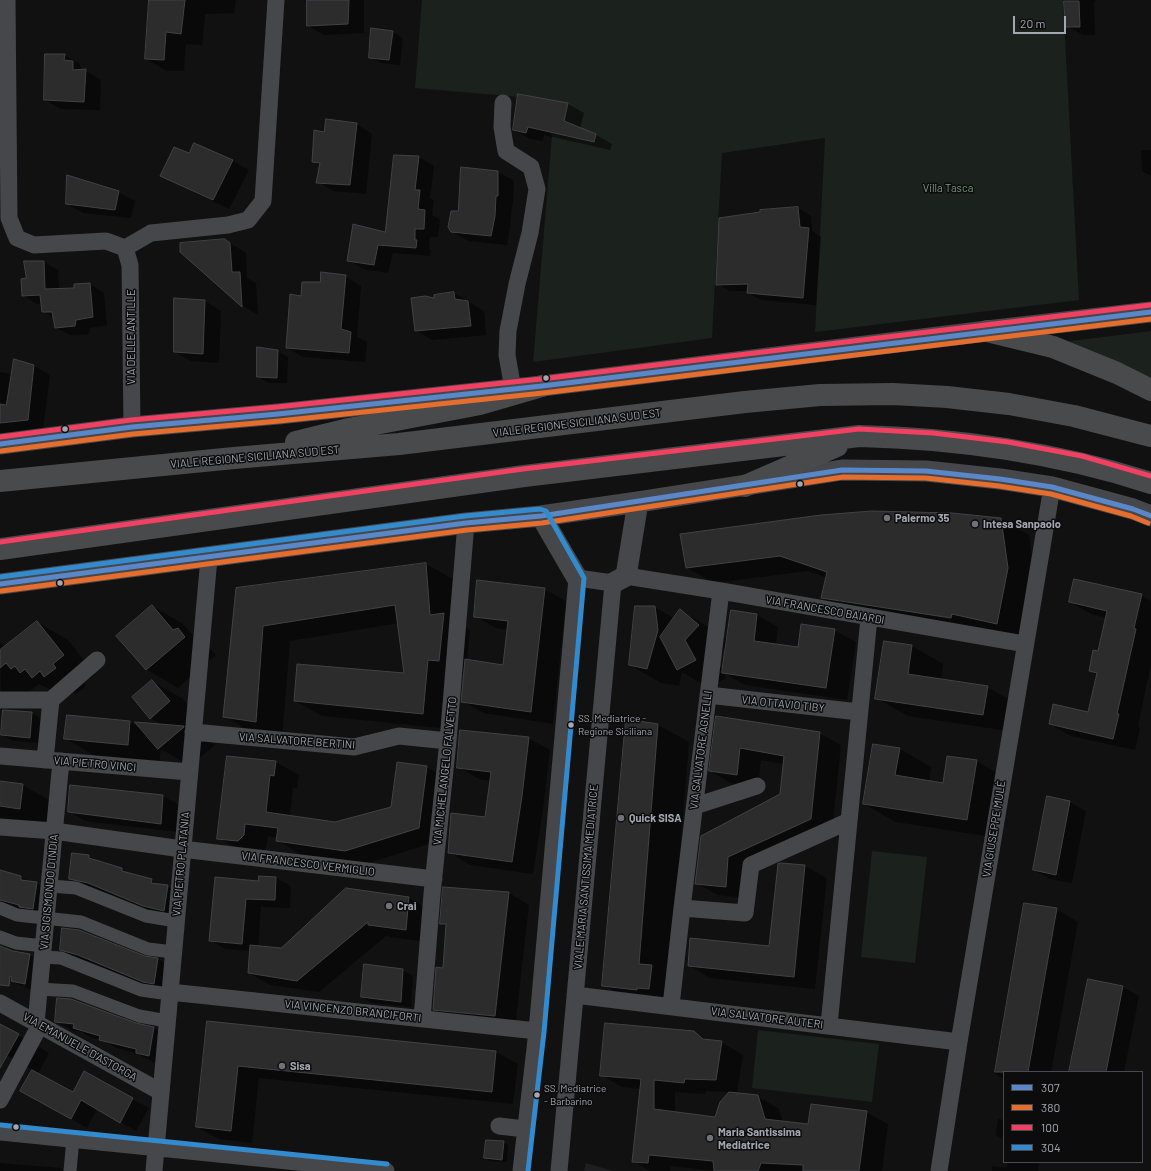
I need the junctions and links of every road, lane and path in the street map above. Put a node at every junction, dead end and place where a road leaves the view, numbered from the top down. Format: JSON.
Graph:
{"nodes":[{"id":1,"x":7,"y":0,"type":"edge"},
{"id":2,"x":276,"y":0,"type":"edge"},
{"id":3,"x":503,"y":103,"type":"dead end"},
{"id":4,"x":124,"y":248,"type":"junction"},
{"id":5,"x":1151,"y":312,"type":"edge"},
{"id":6,"x":987,"y":331,"type":"junction"},
{"id":7,"x":542,"y":386,"type":"junction"},
{"id":8,"x":513,"y":389,"type":"junction"},
{"id":9,"x":1151,"y":390,"type":"edge"},
{"id":10,"x":132,"y":427,"type":"junction"},
{"id":11,"x":859,"y":436,"type":"junction"},
{"id":12,"x":1151,"y":436,"type":"edge"},
{"id":13,"x":0,"y":444,"type":"edge"},
{"id":14,"x":234,"y":458,"type":"junction"},
{"id":15,"x":0,"y":481,"type":"edge"},
{"id":16,"x":1151,"y":483,"type":"edge"},
{"id":17,"x":745,"y":486,"type":"junction"},
{"id":18,"x":1052,"y":487,"type":"junction"},
{"id":19,"x":638,"y":502,"type":"junction"},
{"id":20,"x":542,"y":516,"type":"junction"},
{"id":21,"x":1151,"y":516,"type":"edge"},
{"id":22,"x":466,"y":523,"type":"junction"},
{"id":23,"x":0,"y":549,"type":"edge"},
{"id":24,"x":209,"y":558,"type":"junction"},
{"id":25,"x":577,"y":578,"type":"junction"},
{"id":26,"x":619,"y":579,"type":"junction"},
{"id":27,"x":0,"y":584,"type":"edge"},
{"id":28,"x":721,"y":591,"type":"junction"},
{"id":29,"x":869,"y":618,"type":"junction"},
{"id":30,"x":1025,"y":644,"type":"junction"},
{"id":31,"x":97,"y":660,"type":"dead end"},
{"id":32,"x":708,"y":696,"type":"junction"},
{"id":33,"x":0,"y":700,"type":"edge"},
{"id":34,"x":50,"y":700,"type":"junction"},
{"id":35,"x":859,"y":712,"type":"junction"},
{"id":36,"x":193,"y":732,"type":"junction"},
{"id":37,"x":448,"y":740,"type":"junction"},
{"id":38,"x":0,"y":756,"type":"edge"},
{"id":39,"x":53,"y":761,"type":"junction"},
{"id":40,"x":189,"y":772,"type":"junction"},
{"id":41,"x":756,"y":786,"type":"dead end"},
{"id":42,"x":695,"y":806,"type":"junction"},
{"id":43,"x":849,"y":821,"type":"junction"},
{"id":44,"x":0,"y":827,"type":"edge"},
{"id":45,"x":54,"y":831,"type":"junction"},
{"id":46,"x":182,"y":849,"type":"junction"},
{"id":47,"x":434,"y":879,"type":"junction"},
{"id":48,"x":50,"y":886,"type":"junction"},
{"id":49,"x":0,"y":908,"type":"edge"},
{"id":50,"x":682,"y":908,"type":"junction"},
{"id":51,"x":46,"y":919,"type":"junction"},
{"id":52,"x":176,"y":921,"type":"junction"},
{"id":53,"x":0,"y":937,"type":"edge"},
{"id":54,"x":43,"y":952,"type":"junction"},
{"id":55,"x":173,"y":952,"type":"junction"},
{"id":56,"x":40,"y":989,"type":"junction"},
{"id":57,"x":170,"y":993,"type":"junction"},
{"id":58,"x":575,"y":995,"type":"junction"},
{"id":59,"x":0,"y":1003,"type":"edge"},
{"id":60,"x":671,"y":1006,"type":"junction"},
{"id":61,"x":422,"y":1019,"type":"junction"},
{"id":62,"x":167,"y":1021,"type":"junction"},
{"id":63,"x":38,"y":1024,"type":"junction"},
{"id":64,"x":829,"y":1025,"type":"junction"},
{"id":65,"x":536,"y":1031,"type":"junction"},
{"id":66,"x":958,"y":1042,"type":"junction"},
{"id":67,"x":5,"y":1080,"type":"edge"},
{"id":68,"x":161,"y":1092,"type":"junction"},
{"id":69,"x":0,"y":1100,"type":"edge"},
{"id":70,"x":499,"y":1126,"type":"dead end"},
{"id":71,"x":525,"y":1129,"type":"junction"},
{"id":72,"x":0,"y":1132,"type":"edge"},
{"id":73,"x":73,"y":1139,"type":"junction"},
{"id":74,"x":156,"y":1147,"type":"junction"},
{"id":75,"x":70,"y":1171,"type":"edge"},
{"id":76,"x":154,"y":1171,"type":"edge"},
{"id":77,"x":386,"y":1171,"type":"edge"},
{"id":78,"x":521,"y":1171,"type":"edge"},
{"id":79,"x":559,"y":1171,"type":"edge"},
{"id":80,"x":939,"y":1171,"type":"edge"}],
"edges":[{"from":1,"to":4,"type":"street"},
{"from":2,"to":4,"type":"street"},
{"from":3,"to":8,"type":"street"},
{"from":4,"to":10,"type":"street","name":"VIA DELLE ANTILLE"},
{"from":5,"to":6,"type":"street"},
{"from":6,"to":7,"type":"street"},
{"from":6,"to":9,"type":"main road"},
{"from":7,"to":8,"type":"street"},
{"from":7,"to":14,"type":"main road"},
{"from":8,"to":10,"type":"street"},
{"from":10,"to":13,"type":"street"},
{"from":11,"to":16,"type":"main road"},
{"from":11,"to":17,"type":"main road"},
{"from":11,"to":23,"type":"main road"},
{"from":12,"to":14,"type":"main road","name":"VIALE REGIONE SICILIANA SUD EST"},
{"from":14,"to":15,"type":"main road","name":"VIALE REGIONE SICILIANA SUD EST"},
{"from":17,"to":18,"type":"street"},
{"from":17,"to":19,"type":"street"},
{"from":18,"to":21,"type":"street"},
{"from":18,"to":30,"type":"street","name":"VIA GIUSEPPE MULÈ"},
{"from":19,"to":20,"type":"street"},
{"from":19,"to":26,"type":"street","name":"VIALE MARIA SANTISSIMA MEDIATRICE"},
{"from":20,"to":22,"type":"street"},
{"from":20,"to":25,"type":"street"},
{"from":22,"to":24,"type":"street"},
{"from":22,"to":37,"type":"street","name":"VIA MICHELANGELO FALVETTO"},
{"from":24,"to":27,"type":"street"},
{"from":24,"to":36,"type":"street","name":"VIA PIETRO PLATANIA"},
{"from":25,"to":26,"type":"street"},
{"from":25,"to":65,"type":"street"},
{"from":26,"to":28,"type":"street","name":"VIA FRANCESCO BAIARDI"},
{"from":26,"to":58,"type":"street","name":"VIALE MARIA SANTISSIMA MEDIATRICE"},
{"from":28,"to":29,"type":"street","name":"VIA FRANCESCO BAIARDI"},
{"from":28,"to":32,"type":"street","name":"VIA SALVATORE AGNELLI"},
{"from":29,"to":30,"type":"street","name":"VIA FRANCESCO BAIARDI"},
{"from":29,"to":35,"type":"street"},
{"from":30,"to":66,"type":"street","name":"VIA GIUSEPPE MULÈ"},
{"from":31,"to":34,"type":"street"},
{"from":32,"to":35,"type":"street","name":"VIA OTTAVIO TIBY"},
{"from":32,"to":42,"type":"street","name":"VIA SALVATORE AGNELLI"},
{"from":33,"to":34,"type":"street"},
{"from":34,"to":39,"type":"street","name":"VIA SIGISMONDO D'INDIA"},
{"from":35,"to":43,"type":"street"},
{"from":36,"to":37,"type":"street","name":"VIA SALVATORE BERTINI"},
{"from":36,"to":40,"type":"street","name":"VIA PIETRO PLATANIA"},
{"from":37,"to":47,"type":"street","name":"VIA MICHELANGELO FALVETTO"},
{"from":38,"to":39,"type":"street","name":"VIA PIETRO VINCI"},
{"from":39,"to":40,"type":"street","name":"VIA PIETRO VINCI"},
{"from":39,"to":45,"type":"street","name":"VIA SIGISMONDO D'INDIA"},
{"from":40,"to":46,"type":"street","name":"VIA PIETRO PLATANIA"},
{"from":41,"to":42,"type":"street"},
{"from":42,"to":50,"type":"street","name":"VIA SALVATORE AGNELLI"},
{"from":43,"to":50,"type":"street"},
{"from":43,"to":64,"type":"street"},
{"from":44,"to":45,"type":"street","name":"VIA FRANCESCO VERMIGLIO"},
{"from":45,"to":46,"type":"street","name":"VIA FRANCESCO VERMIGLIO"},
{"from":45,"to":48,"type":"street","name":"VIA SIGISMONDO D'INDIA"},
{"from":46,"to":47,"type":"street","name":"VIA FRANCESCO VERMIGLIO"},
{"from":46,"to":52,"type":"street","name":"VIA PIETRO PLATANIA"},
{"from":47,"to":61,"type":"street","name":"VIA MICHELANGELO FALVETTO"},
{"from":48,"to":51,"type":"street","name":"VIA SIGISMONDO D'INDIA"},
{"from":48,"to":52,"type":"street"},
{"from":49,"to":51,"type":"street"},
{"from":50,"to":60,"type":"street","name":"VIA SALVATORE AGNELLI"},
{"from":51,"to":54,"type":"street","name":"VIA SIGISMONDO D'INDIA"},
{"from":51,"to":55,"type":"street"},
{"from":52,"to":55,"type":"street","name":"VIA PIETRO PLATANIA"},
{"from":53,"to":54,"type":"street"},
{"from":54,"to":56,"type":"street","name":"VIA SIGISMONDO D'INDIA"},
{"from":54,"to":57,"type":"street"},
{"from":55,"to":57,"type":"street","name":"VIA PIETRO PLATANIA"},
{"from":56,"to":62,"type":"street"},
{"from":56,"to":63,"type":"street","name":"VIA SIGISMONDO D'INDIA"},
{"from":57,"to":61,"type":"street","name":"VIA VINCENZO BRANCIFORTI"},
{"from":57,"to":62,"type":"street","name":"VIA PIETRO PLATANIA"},
{"from":58,"to":60,"type":"street","name":"VIA SALVATORE AUTERI"},
{"from":58,"to":79,"type":"street","name":"VIALE MARIA SANTISSIMA MEDIATRICE"},
{"from":59,"to":63,"type":"street","name":"VIA EMANUELE D'ASTORGA"},
{"from":60,"to":64,"type":"street","name":"VIA SALVATORE AUTERI"},
{"from":61,"to":65,"type":"street","name":"VIA VINCENZO BRANCIFORTI"},
{"from":62,"to":68,"type":"street","name":"VIA PIETRO PLATANIA"},
{"from":63,"to":67,"type":"street","name":"VIA SIGISMONDO D'INDIA"},
{"from":63,"to":68,"type":"street","name":"VIA EMANUELE D'ASTORGA"},
{"from":64,"to":66,"type":"street","name":"VIA SALVATORE AUTERI"},
{"from":65,"to":71,"type":"street"},
{"from":66,"to":80,"type":"street","name":"VIA GIUSEPPE MULÈ"},
{"from":67,"to":69,"type":"street","name":"VIA SIGISMONDO D'INDIA"},
{"from":68,"to":74,"type":"street","name":"VIA PIETRO PLATANIA"},
{"from":70,"to":71,"type":"street"},
{"from":71,"to":78,"type":"street"},
{"from":72,"to":73,"type":"street"},
{"from":73,"to":74,"type":"street"},
{"from":73,"to":75,"type":"street"},
{"from":74,"to":76,"type":"street","name":"VIA PIETRO PLATANIA"},
{"from":74,"to":77,"type":"street"}]}
